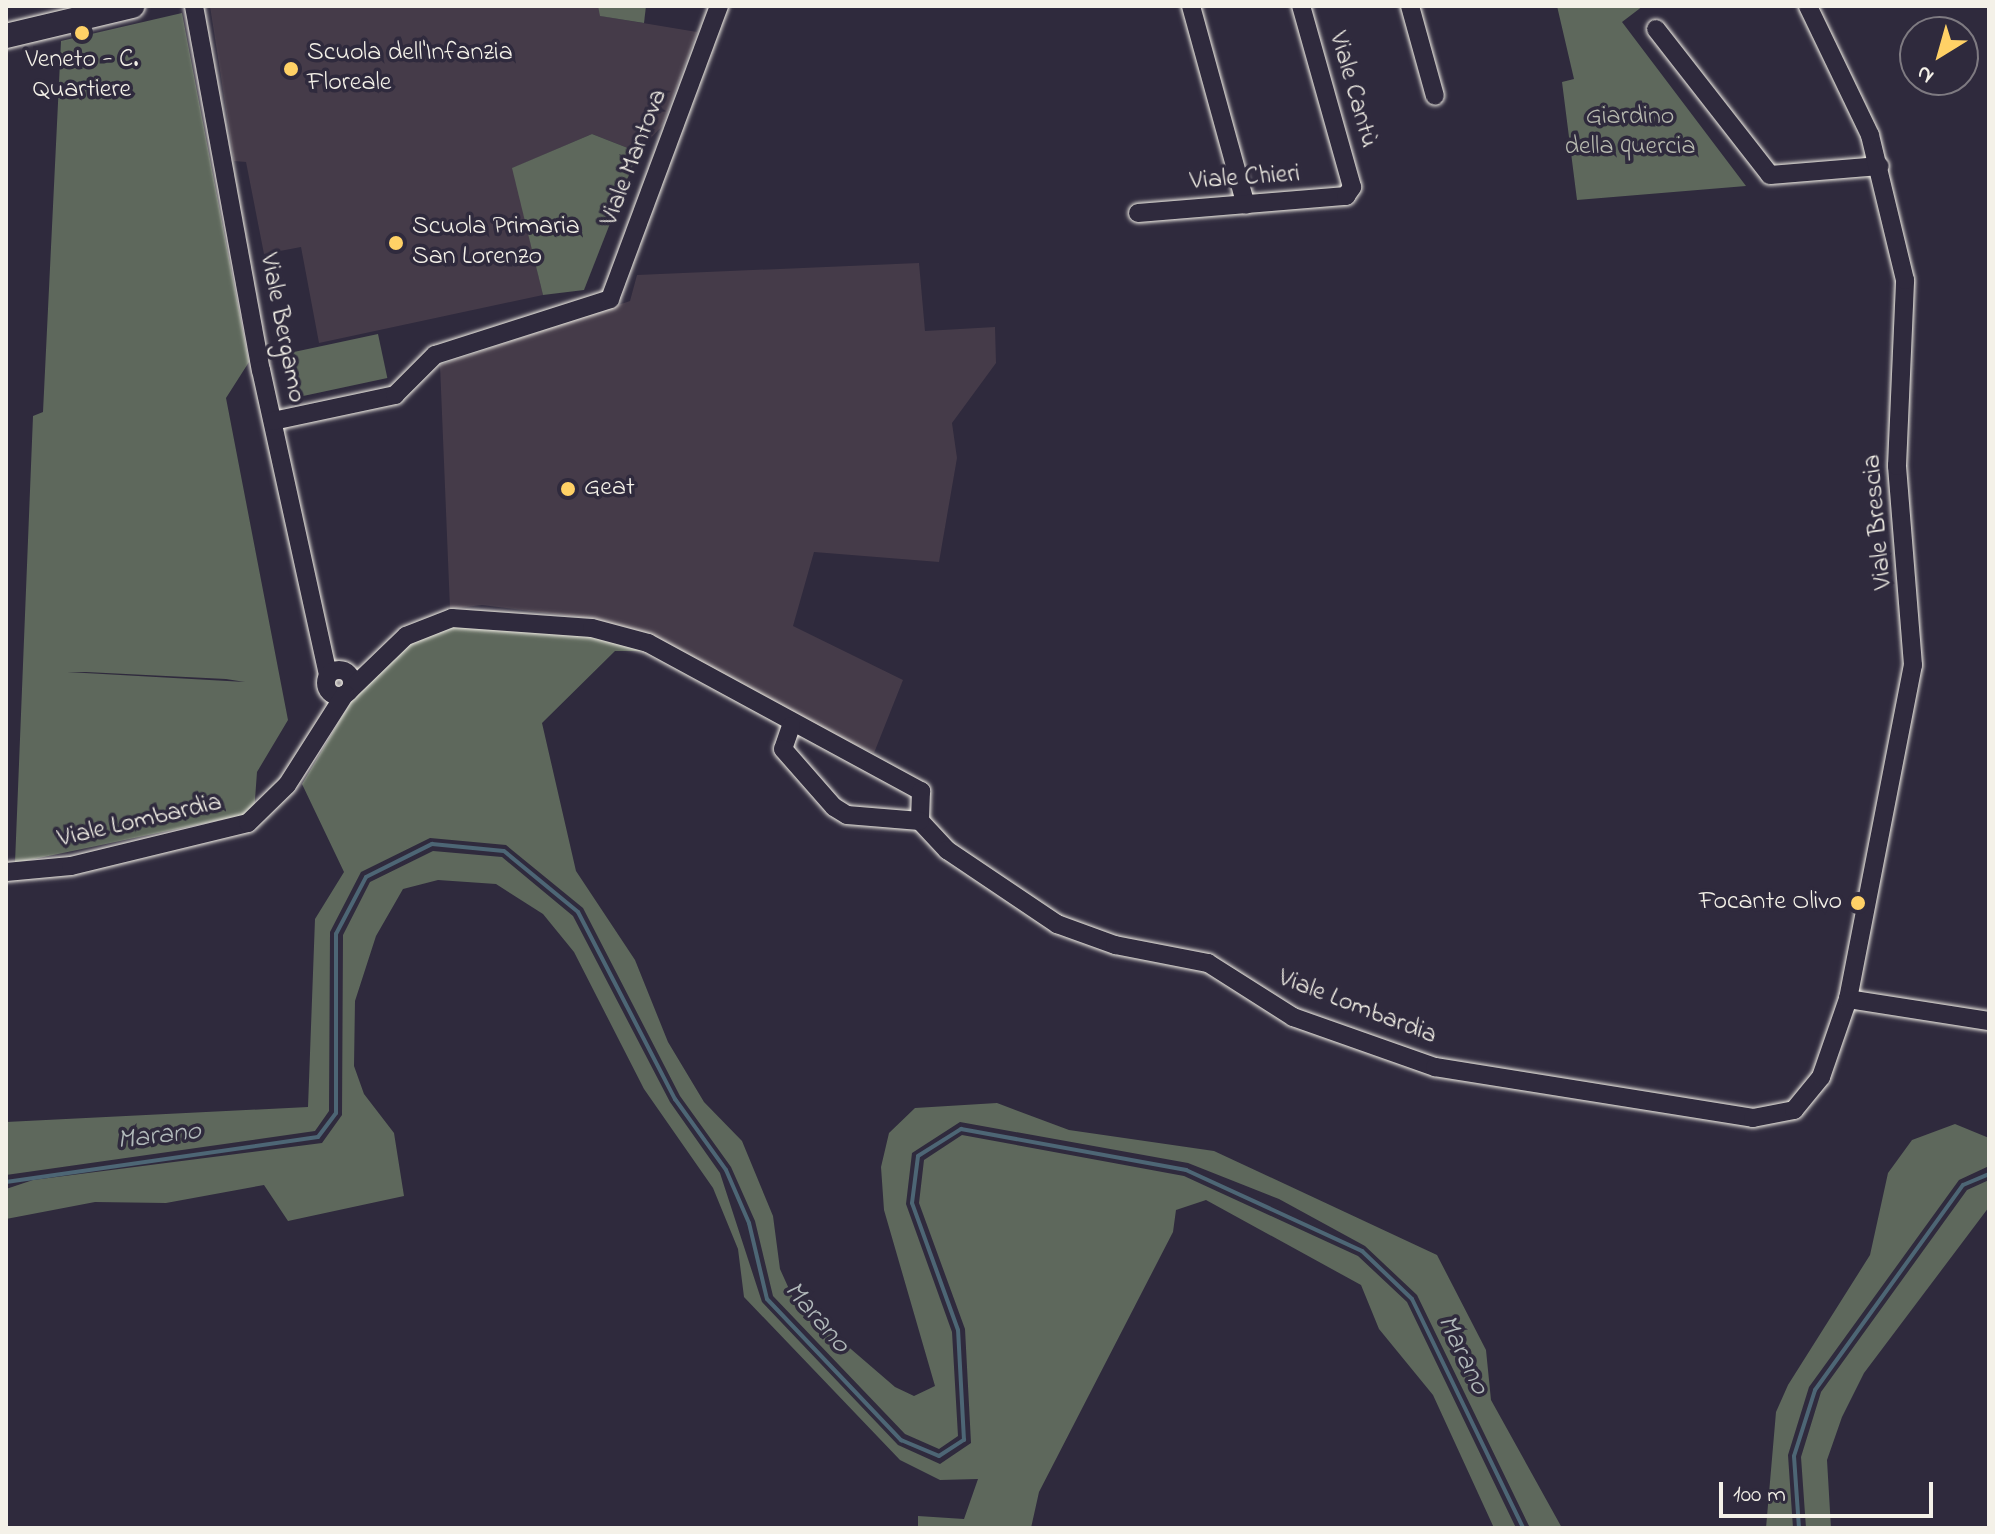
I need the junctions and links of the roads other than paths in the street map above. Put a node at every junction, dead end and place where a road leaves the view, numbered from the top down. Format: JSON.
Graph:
{"nodes":[{"id":1,"x":132,"y":6,"type":"edge"},
{"id":2,"x":194,"y":6,"type":"edge"},
{"id":3,"x":719,"y":6,"type":"edge"},
{"id":4,"x":1191,"y":6,"type":"edge"},
{"id":5,"x":1301,"y":6,"type":"edge"},
{"id":6,"x":1410,"y":6,"type":"edge"},
{"id":7,"x":1808,"y":6,"type":"edge"},
{"id":8,"x":1656,"y":29,"type":"dead end"},
{"id":9,"x":6,"y":36,"type":"edge"},
{"id":10,"x":1435,"y":96,"type":"dead end"},
{"id":11,"x":1880,"y":166,"type":"junction"},
{"id":12,"x":1352,"y":187,"type":"joint"},
{"id":13,"x":1246,"y":205,"type":"junction"},
{"id":14,"x":1138,"y":213,"type":"dead end"},
{"id":15,"x":273,"y":421,"type":"junction"},
{"id":16,"x":337,"y":679,"type":"junction"},
{"id":17,"x":791,"y":726,"type":"junction"},
{"id":18,"x":920,"y":821,"type":"junction"},
{"id":19,"x":6,"y":872,"type":"edge"},
{"id":20,"x":1848,"y":999,"type":"junction"},
{"id":21,"x":1989,"y":1021,"type":"edge"},
{"id":22,"x":1774,"y":1119,"type":"joint"}],
"edges":[{"from":1,"to":9,"type":"main road"},
{"from":2,"to":15,"type":"street","name":"Viale Bergamo"},
{"from":3,"to":15,"type":"street","name":"Viale Mantova"},
{"from":4,"to":13,"type":"street"},
{"from":5,"to":12,"type":"street","name":"Viale Cantù"},
{"from":6,"to":10,"type":"street"},
{"from":7,"to":11,"type":"street","name":"Viale Brescia"},
{"from":8,"to":11,"type":"street"},
{"from":11,"to":20,"type":"street","name":"Viale Brescia"},
{"from":12,"to":13,"type":"street","name":"Viale Chieri"},
{"from":13,"to":14,"type":"street","name":"Viale Chieri"},
{"from":15,"to":16,"type":"street","name":"Viale Bergamo"},
{"from":16,"to":17,"type":"street","name":"Viale Lombardia"},
{"from":16,"to":19,"type":"street","name":"Viale Lombardia"},
{"from":17,"to":18,"type":"street","name":"Viale Lombardia"},
{"from":17,"to":18,"type":"street"},
{"from":18,"to":22,"type":"street","name":"Viale Lombardia"},
{"from":20,"to":21,"type":"street"},
{"from":20,"to":22,"type":"street","name":"Viale Brescia"}]}
